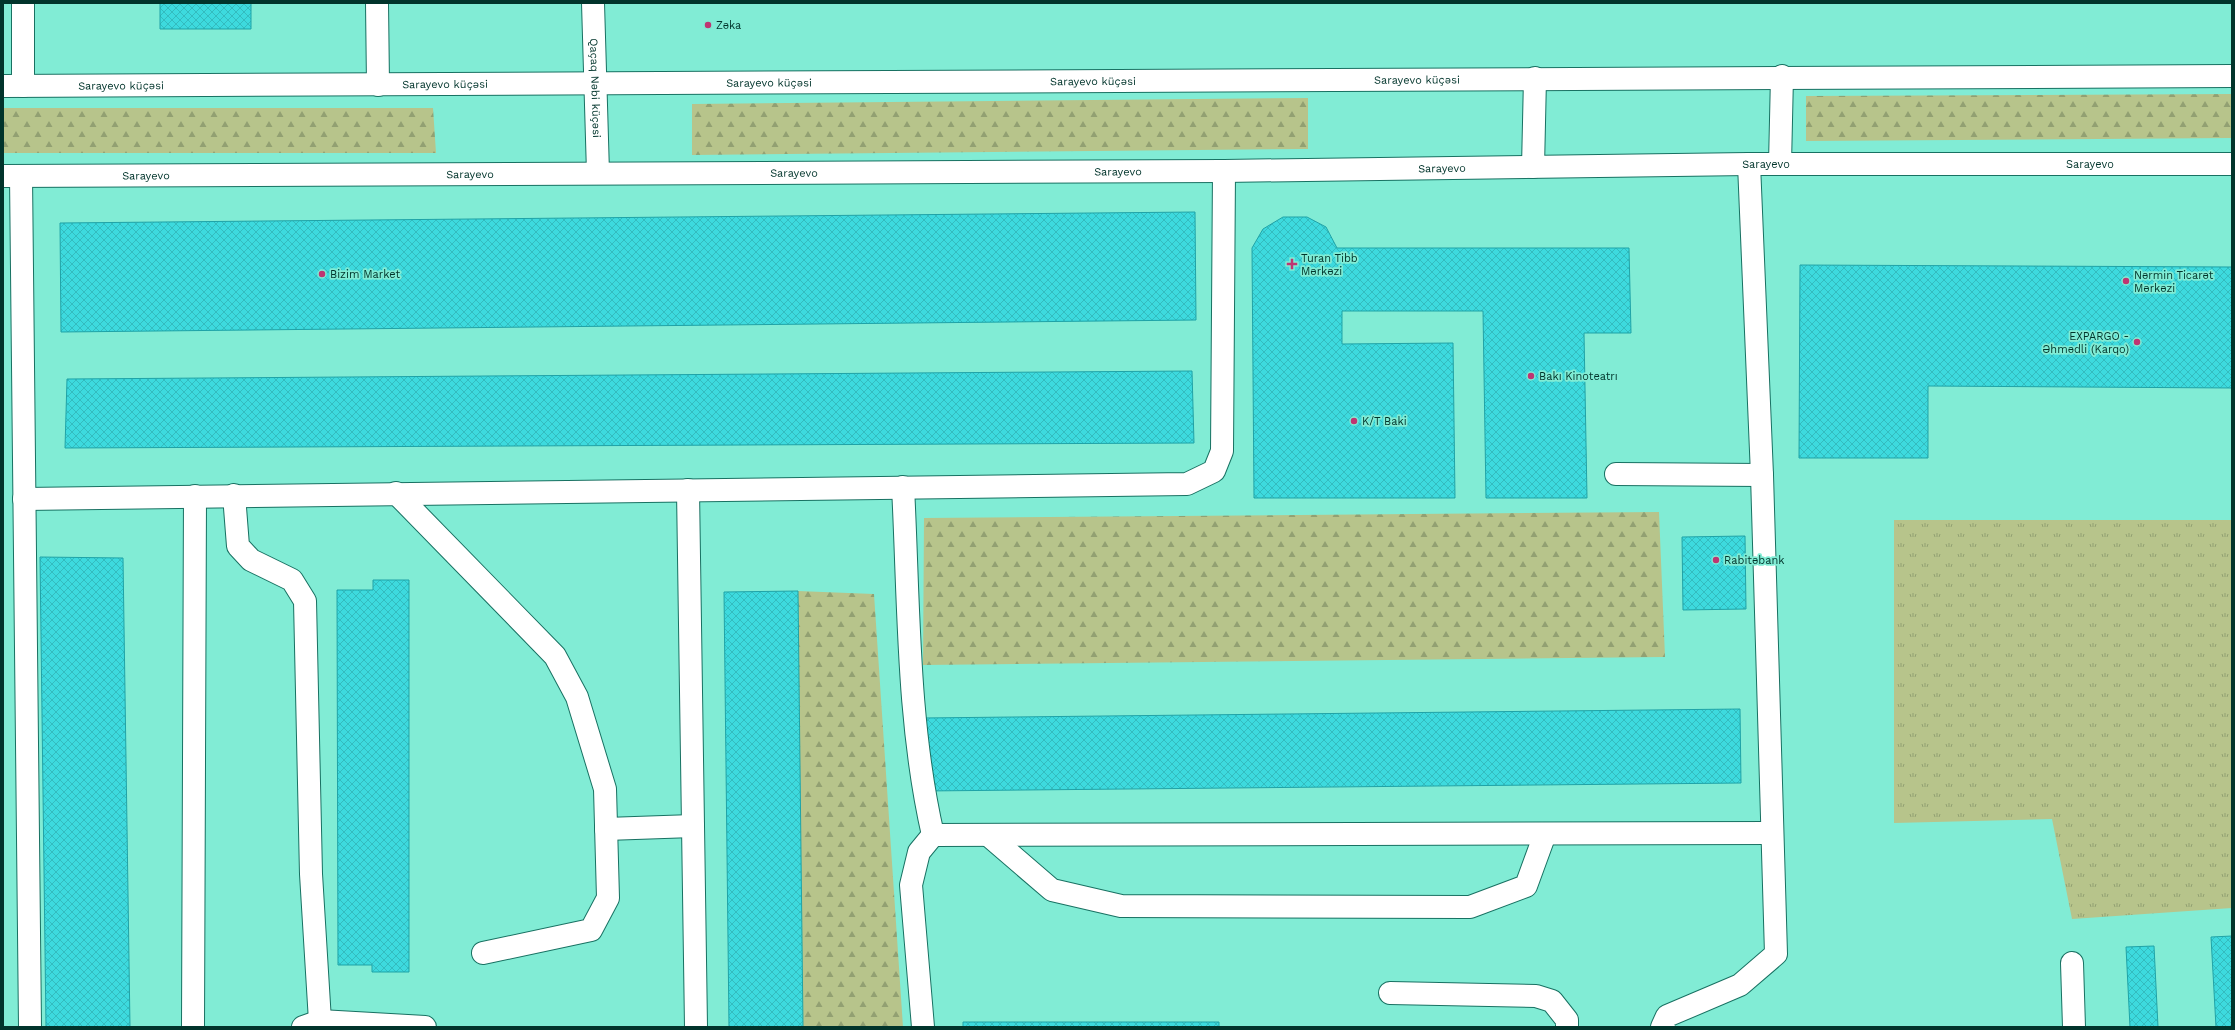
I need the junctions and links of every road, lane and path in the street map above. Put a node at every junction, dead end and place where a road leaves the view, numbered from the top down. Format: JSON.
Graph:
{"nodes":[{"id":1,"x":23,"y":3,"type":"edge"},
{"id":2,"x":377,"y":3,"type":"edge"},
{"id":3,"x":594,"y":3,"type":"edge"},
{"id":4,"x":1782,"y":76,"type":"junction"},
{"id":5,"x":2232,"y":76,"type":"edge"},
{"id":6,"x":1535,"y":78,"type":"junction"},
{"id":7,"x":595,"y":84,"type":"junction"},
{"id":8,"x":378,"y":85,"type":"junction"},
{"id":9,"x":13,"y":86,"type":"edge"},
{"id":10,"x":1749,"y":164,"type":"junction"},
{"id":11,"x":1780,"y":164,"type":"junction"},
{"id":12,"x":2232,"y":164,"type":"edge"},
{"id":13,"x":1533,"y":167,"type":"junction"},
{"id":14,"x":1224,"y":171,"type":"junction"},
{"id":15,"x":598,"y":173,"type":"junction"},
{"id":16,"x":12,"y":176,"type":"edge"},
{"id":17,"x":1616,"y":474,"type":"dead end"},
{"id":18,"x":1762,"y":474,"type":"junction"},
{"id":19,"x":903,"y":487,"type":"junction"},
{"id":20,"x":688,"y":490,"type":"junction"},
{"id":21,"x":396,"y":493,"type":"junction"},
{"id":22,"x":234,"y":495,"type":"junction"},
{"id":23,"x":195,"y":496,"type":"junction"},
{"id":24,"x":24,"y":499,"type":"junction"},
{"id":25,"x":693,"y":826,"type":"junction"},
{"id":26,"x":606,"y":829,"type":"junction"},
{"id":27,"x":1772,"y":833,"type":"junction"},
{"id":28,"x":1545,"y":834,"type":"junction"},
{"id":29,"x":933,"y":835,"type":"junction"},
{"id":30,"x":988,"y":835,"type":"junction"},
{"id":31,"x":483,"y":953,"type":"dead end"},
{"id":32,"x":2072,"y":963,"type":"dead end"},
{"id":33,"x":1390,"y":993,"type":"dead end"},
{"id":34,"x":312,"y":1024,"type":"edge"},
{"id":35,"x":30,"y":1027,"type":"edge"},
{"id":36,"x":193,"y":1027,"type":"edge"},
{"id":37,"x":425,"y":1027,"type":"edge"},
{"id":38,"x":696,"y":1027,"type":"edge"},
{"id":39,"x":923,"y":1027,"type":"edge"},
{"id":40,"x":1567,"y":1027,"type":"edge"},
{"id":41,"x":1662,"y":1027,"type":"edge"},
{"id":42,"x":2074,"y":1027,"type":"edge"}],
"edges":[{"from":1,"to":9,"type":"street"},
{"from":2,"to":8,"type":"street"},
{"from":3,"to":7,"type":"street","name":"Qaçaq Nəbi küçəsi"},
{"from":4,"to":5,"type":"street"},
{"from":4,"to":6,"type":"street"},
{"from":4,"to":11,"type":"street"},
{"from":6,"to":7,"type":"street","name":"Sarayevo küçəsi"},
{"from":6,"to":13,"type":"street"},
{"from":7,"to":8,"type":"street","name":"Sarayevo küçəsi"},
{"from":7,"to":15,"type":"street","name":"Qaçaq Nəbi küçəsi"},
{"from":8,"to":9,"type":"street","name":"Sarayevo küçəsi"},
{"from":10,"to":11,"type":"street","name":"Sarayevo"},
{"from":10,"to":13,"type":"street","name":"Sarayevo"},
{"from":10,"to":18,"type":"street"},
{"from":11,"to":12,"type":"street","name":"Sarayevo"},
{"from":13,"to":14,"type":"street","name":"Sarayevo"},
{"from":14,"to":15,"type":"street","name":"Sarayevo"},
{"from":14,"to":19,"type":"street"},
{"from":15,"to":16,"type":"street","name":"Sarayevo"},
{"from":16,"to":24,"type":"street"},
{"from":17,"to":18,"type":"street"},
{"from":18,"to":27,"type":"street"},
{"from":19,"to":20,"type":"street"},
{"from":19,"to":29,"type":"street"},
{"from":20,"to":21,"type":"street"},
{"from":20,"to":25,"type":"street"},
{"from":21,"to":22,"type":"street"},
{"from":21,"to":26,"type":"street"},
{"from":22,"to":23,"type":"street"},
{"from":22,"to":34,"type":"street"},
{"from":23,"to":24,"type":"street"},
{"from":23,"to":36,"type":"street"},
{"from":24,"to":35,"type":"street"},
{"from":25,"to":26,"type":"street"},
{"from":25,"to":38,"type":"street"},
{"from":26,"to":31,"type":"street"},
{"from":27,"to":28,"type":"street"},
{"from":27,"to":41,"type":"street"},
{"from":28,"to":30,"type":"street"},
{"from":28,"to":30,"type":"street"},
{"from":29,"to":30,"type":"street"},
{"from":29,"to":39,"type":"street"},
{"from":32,"to":42,"type":"street"},
{"from":33,"to":40,"type":"street"},
{"from":34,"to":37,"type":"street"}]}
